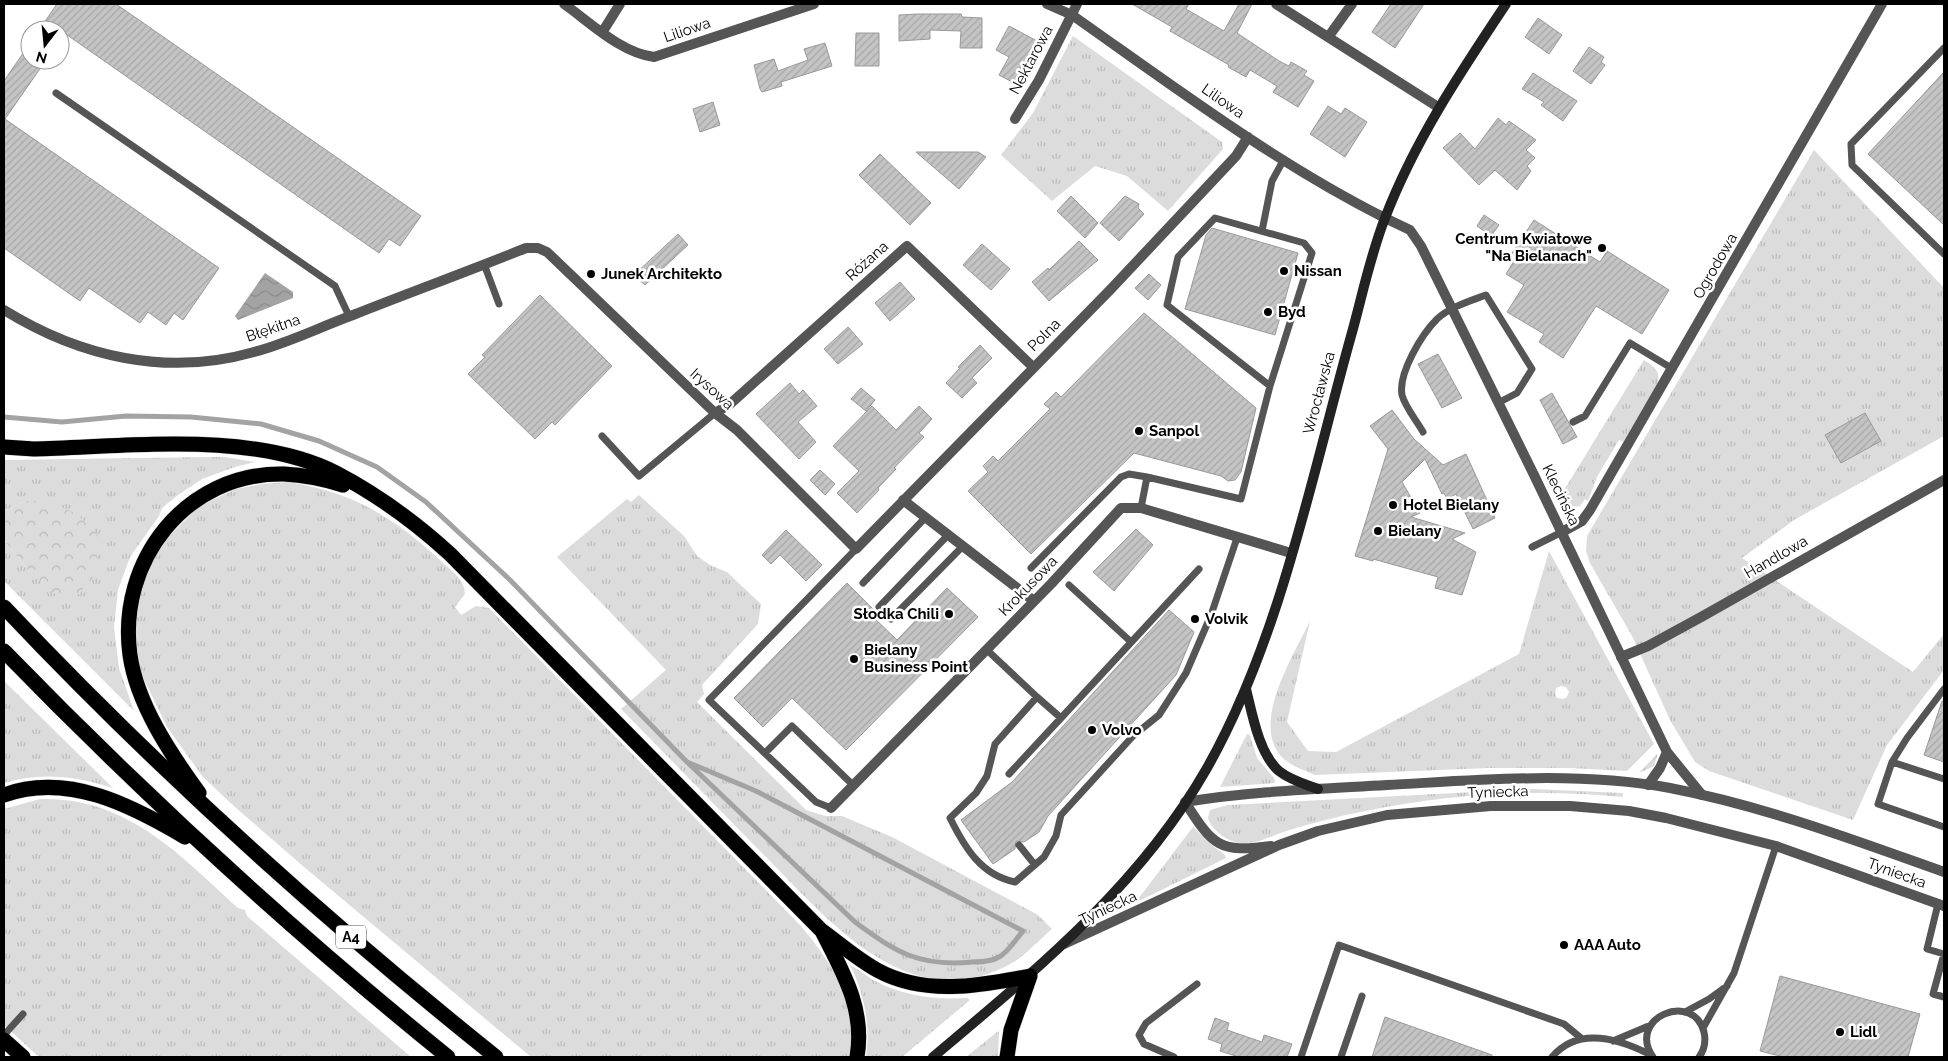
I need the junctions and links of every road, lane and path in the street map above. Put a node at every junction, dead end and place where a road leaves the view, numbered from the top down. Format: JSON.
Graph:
{"nodes":[{"id":1,"x":564,"y":4,"type":"edge"},
{"id":2,"x":620,"y":4,"type":"edge"},
{"id":3,"x":814,"y":4,"type":"edge"},
{"id":4,"x":1047,"y":4,"type":"edge"},
{"id":5,"x":1077,"y":4,"type":"edge"},
{"id":6,"x":1276,"y":4,"type":"edge"},
{"id":7,"x":1352,"y":4,"type":"edge"},
{"id":8,"x":1506,"y":4,"type":"edge"},
{"id":9,"x":1882,"y":4,"type":"edge"},
{"id":10,"x":1072,"y":15,"type":"junction"},
{"id":11,"x":603,"y":32,"type":"junction"},
{"id":12,"x":1329,"y":36,"type":"junction"},
{"id":13,"x":1944,"y":48,"type":"edge"},
{"id":14,"x":56,"y":93,"type":"dead end"},
{"id":15,"x":1438,"y":107,"type":"junction"},
{"id":16,"x":1015,"y":119,"type":"dead end"},
{"id":17,"x":1248,"y":137,"type":"junction"},
{"id":18,"x":1284,"y":159,"type":"junction"},
{"id":19,"x":1385,"y":218,"type":"junction"},
{"id":20,"x":1262,"y":231,"type":"junction"},
{"id":21,"x":547,"y":252,"type":"joint"},
{"id":22,"x":1944,"y":254,"type":"edge"},
{"id":23,"x":484,"y":264,"type":"junction"},
{"id":24,"x":499,"y":304,"type":"dead end"},
{"id":25,"x":4,"y":310,"type":"edge"},
{"id":26,"x":1451,"y":310,"type":"junction"},
{"id":27,"x":349,"y":316,"type":"junction"},
{"id":28,"x":1033,"y":367,"type":"junction"},
{"id":29,"x":1673,"y":369,"type":"junction"},
{"id":30,"x":1270,"y":386,"type":"junction"},
{"id":31,"x":1498,"y":403,"type":"junction"},
{"id":32,"x":715,"y":413,"type":"junction"},
{"id":33,"x":1573,"y":422,"type":"dead end"},
{"id":34,"x":1423,"y":432,"type":"dead end"},
{"id":35,"x":602,"y":436,"type":"dead end"},
{"id":36,"x":4,"y":447,"type":"edge"},
{"id":37,"x":1147,"y":477,"type":"junction"},
{"id":38,"x":1944,"y":480,"type":"edge"},
{"id":39,"x":369,"y":492,"type":"junction"},
{"id":40,"x":903,"y":500,"type":"junction"},
{"id":41,"x":1141,"y":508,"type":"junction"},
{"id":42,"x":925,"y":518,"type":"junction"},
{"id":43,"x":1562,"y":532,"type":"junction"},
{"id":44,"x":948,"y":535,"type":"junction"},
{"id":45,"x":1237,"y":538,"type":"junction"},
{"id":46,"x":963,"y":546,"type":"junction"},
{"id":47,"x":1532,"y":547,"type":"dead end"},
{"id":48,"x":856,"y":549,"type":"junction"},
{"id":49,"x":1291,"y":554,"type":"junction"},
{"id":50,"x":1031,"y":568,"type":"dead end"},
{"id":51,"x":1199,"y":569,"type":"dead end"},
{"id":52,"x":862,"y":583,"type":"dead end"},
{"id":53,"x":1069,"y":585,"type":"dead end"},
{"id":54,"x":1034,"y":601,"type":"junction"},
{"id":55,"x":4,"y":607,"type":"edge"},
{"id":56,"x":879,"y":607,"type":"dead end"},
{"id":57,"x":891,"y":619,"type":"dead end"},
{"id":58,"x":1130,"y":641,"type":"junction"},
{"id":59,"x":987,"y":650,"type":"junction"},
{"id":60,"x":4,"y":651,"type":"edge"},
{"id":61,"x":1621,"y":658,"type":"junction"},
{"id":62,"x":1246,"y":689,"type":"junction"},
{"id":63,"x":1944,"y":689,"type":"edge"},
{"id":64,"x":1037,"y":697,"type":"junction"},
{"id":65,"x":1061,"y":718,"type":"junction"},
{"id":66,"x":1667,"y":752,"type":"junction"},
{"id":67,"x":765,"y":754,"type":"junction"},
{"id":68,"x":1892,"y":762,"type":"junction"},
{"id":69,"x":1009,"y":774,"type":"dead end"},
{"id":70,"x":1944,"y":779,"type":"edge"},
{"id":71,"x":1648,"y":785,"type":"junction"},
{"id":72,"x":854,"y":786,"type":"junction"},
{"id":73,"x":1318,"y":789,"type":"junction"},
{"id":74,"x":4,"y":795,"type":"edge"},
{"id":75,"x":1702,"y":795,"type":"junction"},
{"id":76,"x":1185,"y":802,"type":"junction"},
{"id":77,"x":831,"y":808,"type":"joint"},
{"id":78,"x":220,"y":820,"type":"junction"},
{"id":79,"x":1944,"y":827,"type":"edge"},
{"id":80,"x":1020,"y":845,"type":"dead end"},
{"id":81,"x":1280,"y":845,"type":"junction"},
{"id":82,"x":1776,"y":846,"type":"junction"},
{"id":83,"x":210,"y":852,"type":"junction"},
{"id":84,"x":1035,"y":865,"type":"junction"},
{"id":85,"x":1944,"y":872,"type":"edge"},
{"id":86,"x":1941,"y":905,"type":"edge"},
{"id":87,"x":821,"y":930,"type":"junction"},
{"id":88,"x":1064,"y":944,"type":"junction"},
{"id":89,"x":1944,"y":954,"type":"edge"},
{"id":90,"x":1030,"y":976,"type":"junction"},
{"id":91,"x":1197,"y":984,"type":"dead end"},
{"id":92,"x":1728,"y":984,"type":"junction"},
{"id":93,"x":1362,"y":996,"type":"dead end"},
{"id":94,"x":1944,"y":997,"type":"edge"},
{"id":95,"x":1684,"y":1012,"type":"junction"},
{"id":96,"x":24,"y":1014,"type":"dead end"},
{"id":97,"x":1651,"y":1025,"type":"junction"},
{"id":98,"x":1703,"y":1028,"type":"junction"},
{"id":99,"x":4,"y":1035,"type":"edge"},
{"id":100,"x":1581,"y":1038,"type":"junction"},
{"id":101,"x":4,"y":1040,"type":"edge"},
{"id":102,"x":1613,"y":1041,"type":"junction"},
{"id":103,"x":1703,"y":1055,"type":"edge"},
{"id":104,"x":1652,"y":1056,"type":"edge"},
{"id":105,"x":23,"y":1057,"type":"edge"},
{"id":106,"x":448,"y":1057,"type":"edge"},
{"id":107,"x":496,"y":1057,"type":"edge"},
{"id":108,"x":857,"y":1057,"type":"edge"},
{"id":109,"x":933,"y":1057,"type":"edge"},
{"id":110,"x":1007,"y":1057,"type":"edge"},
{"id":111,"x":1174,"y":1057,"type":"edge"},
{"id":112,"x":1302,"y":1057,"type":"edge"},
{"id":113,"x":1341,"y":1057,"type":"edge"},
{"id":114,"x":1552,"y":1057,"type":"edge"}],
"edges":[{"from":1,"to":11,"type":"street","name":"Liliowa"},
{"from":2,"to":11,"type":"street"},
{"from":3,"to":11,"type":"street","name":"Liliowa"},
{"from":4,"to":10,"type":"street","name":"Liliowa"},
{"from":5,"to":10,"type":"street","name":"Nektarowa"},
{"from":6,"to":12,"type":"street"},
{"from":7,"to":12,"type":"street"},
{"from":8,"to":15,"type":"main road","name":"Wrocławska"},
{"from":9,"to":29,"type":"street","name":"Ogrodowa"},
{"from":10,"to":16,"type":"street","name":"Nektarowa"},
{"from":10,"to":17,"type":"street","name":"Liliowa"},
{"from":12,"to":15,"type":"street"},
{"from":13,"to":22,"type":"lane"},
{"from":14,"to":27,"type":"lane"},
{"from":15,"to":19,"type":"main road","name":"Wrocławska"},
{"from":17,"to":18,"type":"street","name":"Liliowa"},
{"from":17,"to":28,"type":"street","name":"Polna"},
{"from":18,"to":19,"type":"street","name":"Liliowa"},
{"from":18,"to":20,"type":"lane"},
{"from":19,"to":26,"type":"street","name":"Klecińska"},
{"from":19,"to":49,"type":"main road","name":"Wrocławska"},
{"from":20,"to":30,"type":"lane"},
{"from":20,"to":30,"type":"lane"},
{"from":21,"to":23,"type":"street","name":"Błękitna"},
{"from":21,"to":32,"type":"street","name":"Irysowa"},
{"from":23,"to":24,"type":"lane"},
{"from":23,"to":27,"type":"street","name":"Błękitna"},
{"from":25,"to":27,"type":"street","name":"Błękitna"},
{"from":26,"to":31,"type":"street","name":"Klecińska"},
{"from":26,"to":31,"type":"lane"},
{"from":26,"to":34,"type":"lane"},
{"from":28,"to":32,"type":"street","name":"Różana"},
{"from":28,"to":40,"type":"street","name":"Polna"},
{"from":29,"to":33,"type":"lane"},
{"from":29,"to":43,"type":"street","name":"Ogrodowa"},
{"from":30,"to":37,"type":"lane"},
{"from":31,"to":43,"type":"street","name":"Klecińska"},
{"from":32,"to":35,"type":"lane"},
{"from":32,"to":48,"type":"street","name":"Irysowa"},
{"from":36,"to":39,"type":"highway"},
{"from":37,"to":41,"type":"lane"},
{"from":37,"to":50,"type":"lane"},
{"from":38,"to":61,"type":"street","name":"Handlowa"},
{"from":39,"to":78,"type":"highway"},
{"from":39,"to":87,"type":"highway"},
{"from":40,"to":42,"type":"street"},
{"from":40,"to":48,"type":"street","name":"Polna"},
{"from":41,"to":45,"type":"street","name":"Krokusowa"},
{"from":41,"to":54,"type":"street","name":"Krokusowa"},
{"from":42,"to":44,"type":"street"},
{"from":42,"to":52,"type":"lane"},
{"from":43,"to":47,"type":"lane"},
{"from":43,"to":61,"type":"street","name":"Klecińska"},
{"from":44,"to":46,"type":"street"},
{"from":44,"to":56,"type":"lane"},
{"from":45,"to":49,"type":"street","name":"Krokusowa"},
{"from":45,"to":84,"type":"lane"},
{"from":46,"to":54,"type":"street"},
{"from":46,"to":57,"type":"lane"},
{"from":48,"to":67,"type":"lane"},
{"from":49,"to":62,"type":"main road","name":"Wrocławska"},
{"from":51,"to":58,"type":"lane"},
{"from":53,"to":58,"type":"lane"},
{"from":54,"to":59,"type":"street","name":"Krokusowa"},
{"from":55,"to":78,"type":"highway","number":"A4"},
{"from":58,"to":65,"type":"lane"},
{"from":59,"to":64,"type":"lane"},
{"from":59,"to":72,"type":"street","name":"Krokusowa"},
{"from":60,"to":83,"type":"highway"},
{"from":61,"to":66,"type":"street","name":"Klecińska"},
{"from":62,"to":73,"type":"main road"},
{"from":62,"to":76,"type":"main road","name":"Wrocławska"},
{"from":63,"to":68,"type":"lane"},
{"from":64,"to":65,"type":"lane"},
{"from":64,"to":84,"type":"lane"},
{"from":65,"to":69,"type":"lane"},
{"from":66,"to":71,"type":"street"},
{"from":66,"to":75,"type":"street","name":"Klecińska"},
{"from":67,"to":72,"type":"lane"},
{"from":67,"to":77,"type":"lane"},
{"from":68,"to":70,"type":"lane"},
{"from":68,"to":79,"type":"lane"},
{"from":71,"to":73,"type":"street","name":"Tyniecka"},
{"from":71,"to":75,"type":"street","name":"Tyniecka"},
{"from":72,"to":77,"type":"street","name":"Krokusowa"},
{"from":73,"to":76,"type":"street","name":"Tyniecka"},
{"from":74,"to":83,"type":"highway"},
{"from":75,"to":85,"type":"street","name":"Tyniecka"},
{"from":76,"to":81,"type":"street"},
{"from":76,"to":88,"type":"main road","name":"Wrocławska"},
{"from":78,"to":107,"type":"highway","number":"A4"},
{"from":80,"to":84,"type":"lane"},
{"from":81,"to":82,"type":"street","name":"Tyniecka"},
{"from":81,"to":88,"type":"street","name":"Tyniecka"},
{"from":82,"to":86,"type":"street","name":"Tyniecka"},
{"from":82,"to":92,"type":"lane"},
{"from":83,"to":106,"type":"highway"},
{"from":86,"to":89,"type":"lane"},
{"from":87,"to":90,"type":"highway"},
{"from":87,"to":108,"type":"highway"},
{"from":88,"to":90,"type":"main road","name":"Wrocławska"},
{"from":89,"to":94,"type":"lane"},
{"from":90,"to":109,"type":"main road","name":"Wrocławska"},
{"from":90,"to":110,"type":"highway"},
{"from":91,"to":111,"type":"lane"},
{"from":92,"to":95,"type":"lane"},
{"from":92,"to":98,"type":"lane"},
{"from":93,"to":113,"type":"lane"},
{"from":95,"to":97,"type":"lane"},
{"from":95,"to":98,"type":"lane"},
{"from":96,"to":99,"type":"lane"},
{"from":97,"to":102,"type":"lane"},
{"from":97,"to":104,"type":"lane"},
{"from":98,"to":103,"type":"lane"},
{"from":100,"to":102,"type":"lane"},
{"from":100,"to":112,"type":"lane"},
{"from":100,"to":114,"type":"lane"},
{"from":101,"to":105,"type":"highway"},
{"from":102,"to":104,"type":"lane"}]}
